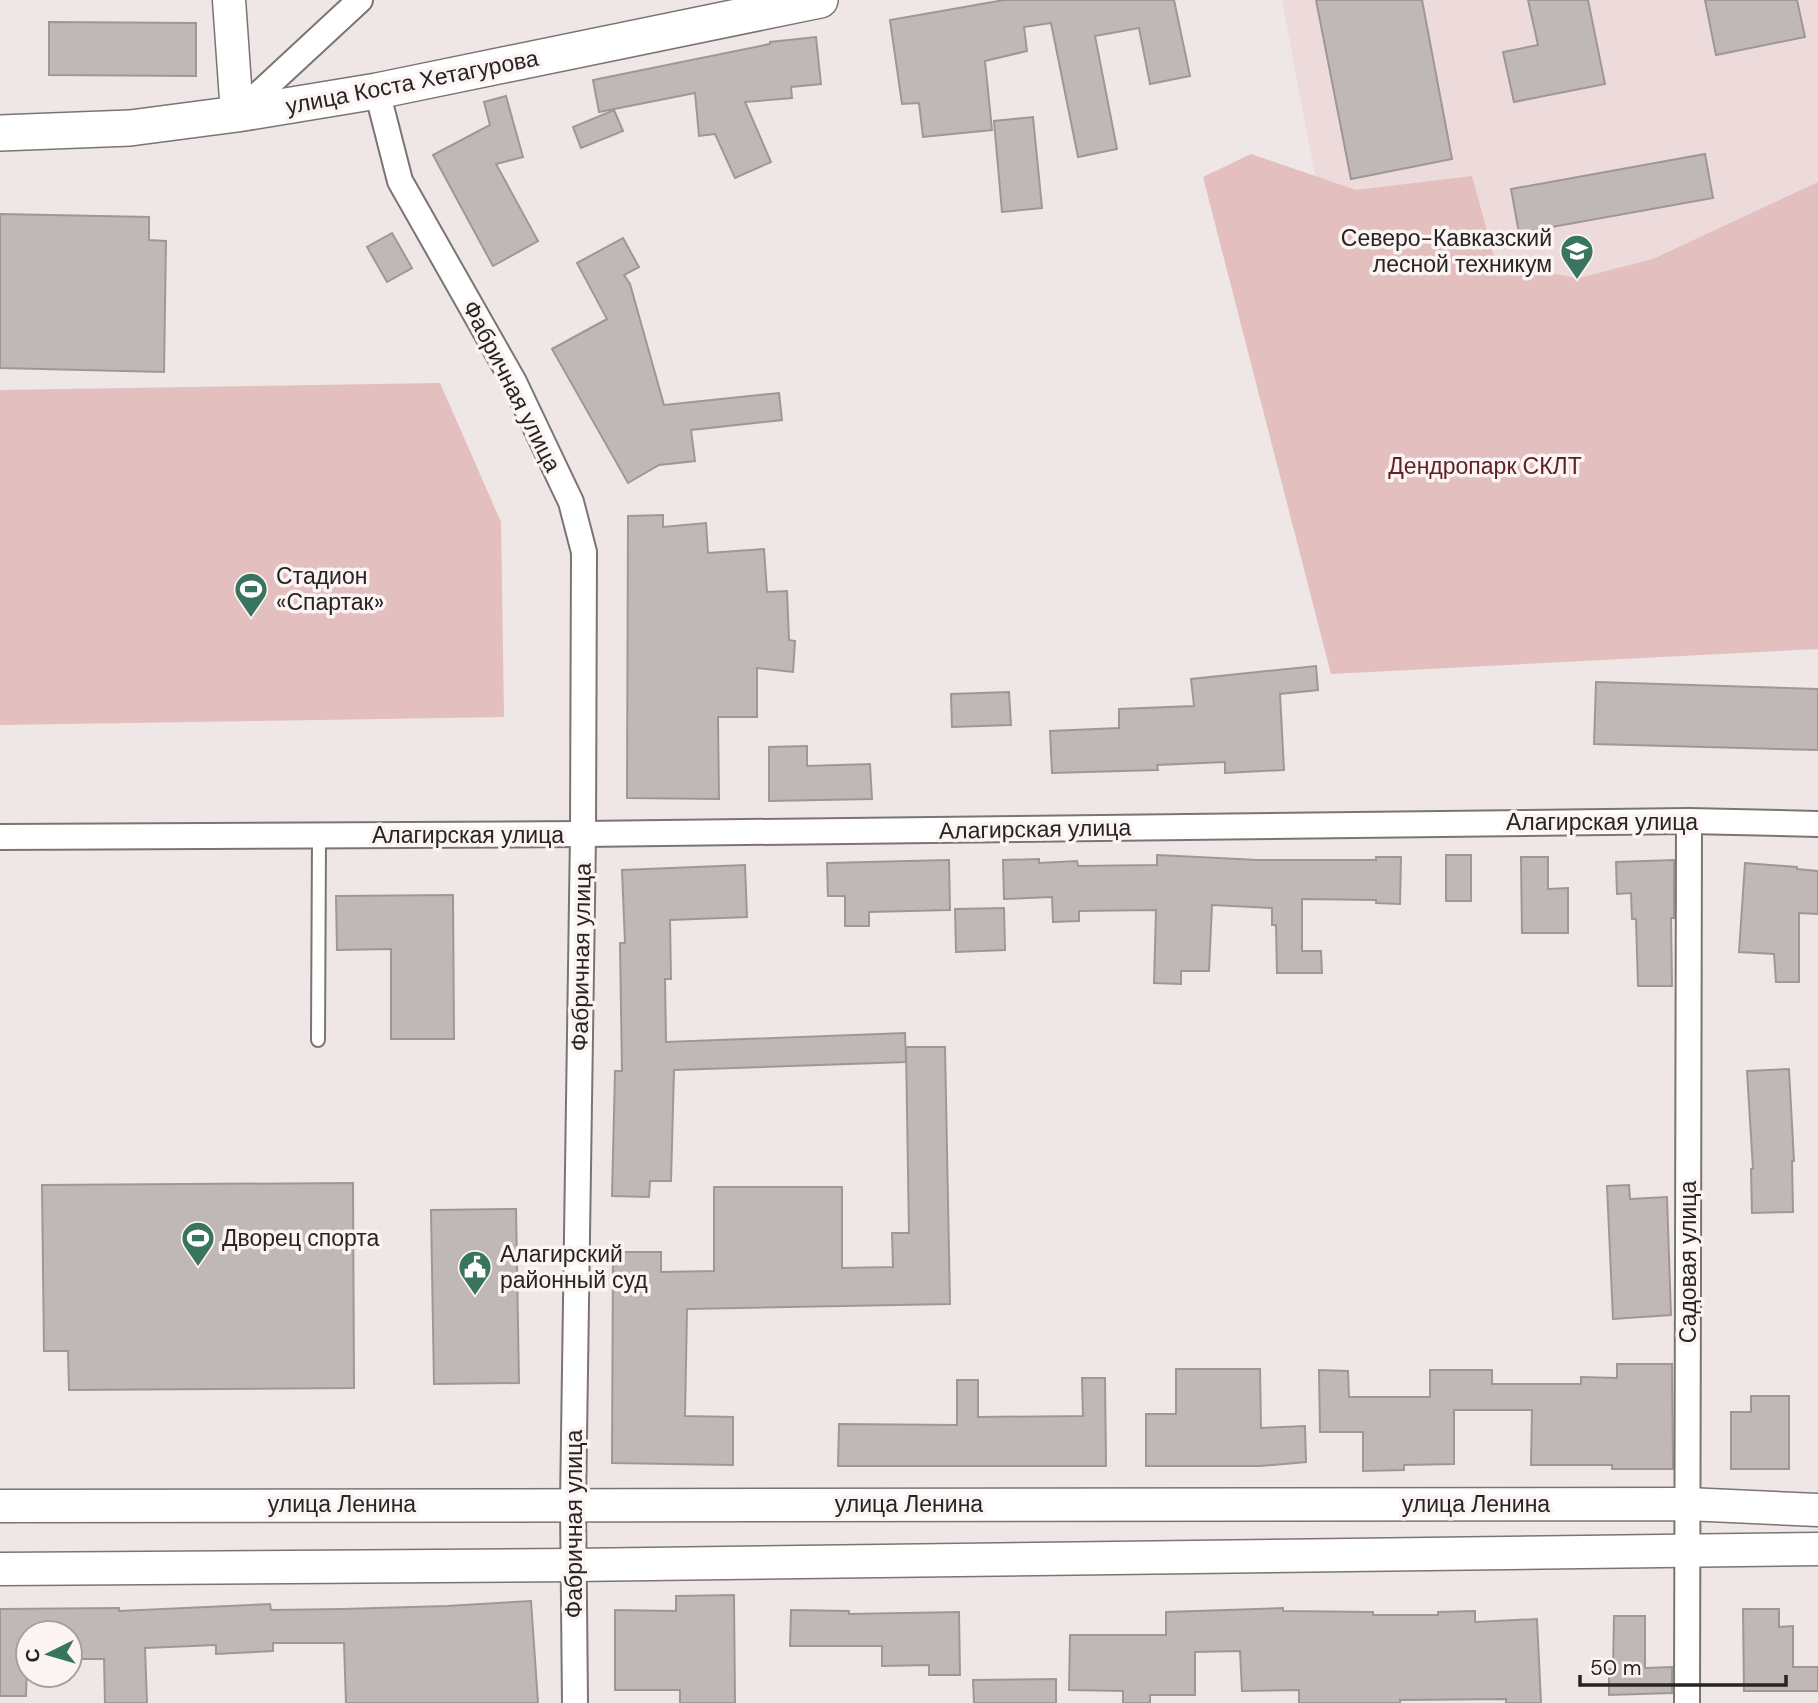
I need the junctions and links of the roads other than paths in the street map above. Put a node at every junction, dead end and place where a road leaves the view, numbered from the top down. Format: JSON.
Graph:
{"nodes":[{"id":1,"x":229,"y":0,"type":"edge"},
{"id":2,"x":360,"y":0,"type":"edge"},
{"id":3,"x":820,"y":0,"type":"edge"},
{"id":4,"x":377,"y":91,"type":"junction"},
{"id":5,"x":237,"y":114,"type":"junction"},
{"id":6,"x":0,"y":132,"type":"edge"},
{"id":7,"x":1689,"y":821,"type":"junction"},
{"id":8,"x":1818,"y":824,"type":"edge"},
{"id":9,"x":583,"y":834,"type":"junction"},
{"id":10,"x":319,"y":835,"type":"junction"},
{"id":11,"x":0,"y":837,"type":"edge"},
{"id":12,"x":318,"y":1040,"type":"dead end"},
{"id":13,"x":573,"y":1504,"type":"junction"},
{"id":14,"x":1688,"y":1504,"type":"junction"},
{"id":15,"x":0,"y":1506,"type":"edge"},
{"id":16,"x":1818,"y":1510,"type":"edge"},
{"id":17,"x":1818,"y":1549,"type":"edge"},
{"id":18,"x":1687,"y":1550,"type":"junction"},
{"id":19,"x":573,"y":1565,"type":"junction"},
{"id":20,"x":0,"y":1569,"type":"edge"},
{"id":21,"x":575,"y":1703,"type":"edge"},
{"id":22,"x":1687,"y":1703,"type":"edge"}],
"edges":[{"from":1,"to":5,"type":"street"},
{"from":2,"to":5,"type":"street"},
{"from":3,"to":4,"type":"main road","name":"улица Коста Хетагурова"},
{"from":4,"to":5,"type":"main road","name":"улица Коста Хетагурова"},
{"from":4,"to":9,"type":"street","name":"Фабричная улица"},
{"from":5,"to":6,"type":"main road","name":"улица Коста Хетагурова"},
{"from":7,"to":8,"type":"street","name":"Алагирская улица"},
{"from":7,"to":9,"type":"street","name":"Алагирская улица"},
{"from":7,"to":14,"type":"street","name":"Садовая улица"},
{"from":9,"to":10,"type":"street","name":"Алагирская улица"},
{"from":9,"to":13,"type":"street","name":"Фабричная улица"},
{"from":10,"to":11,"type":"street","name":"Алагирская улица"},
{"from":10,"to":12,"type":"lane"},
{"from":13,"to":14,"type":"street","name":"улица Ленина"},
{"from":13,"to":15,"type":"street","name":"улица Ленина"},
{"from":13,"to":19,"type":"street","name":"Фабричная улица"},
{"from":14,"to":16,"type":"street","name":"улица Ленина"},
{"from":14,"to":18,"type":"street","name":"Садовая улица"},
{"from":17,"to":18,"type":"street","name":"улица Ленина"},
{"from":18,"to":19,"type":"street","name":"улица Ленина"},
{"from":18,"to":22,"type":"street","name":"Садовая улица"},
{"from":19,"to":20,"type":"street","name":"улица Ленина"},
{"from":19,"to":21,"type":"street","name":"Фабричная улица"}]}
